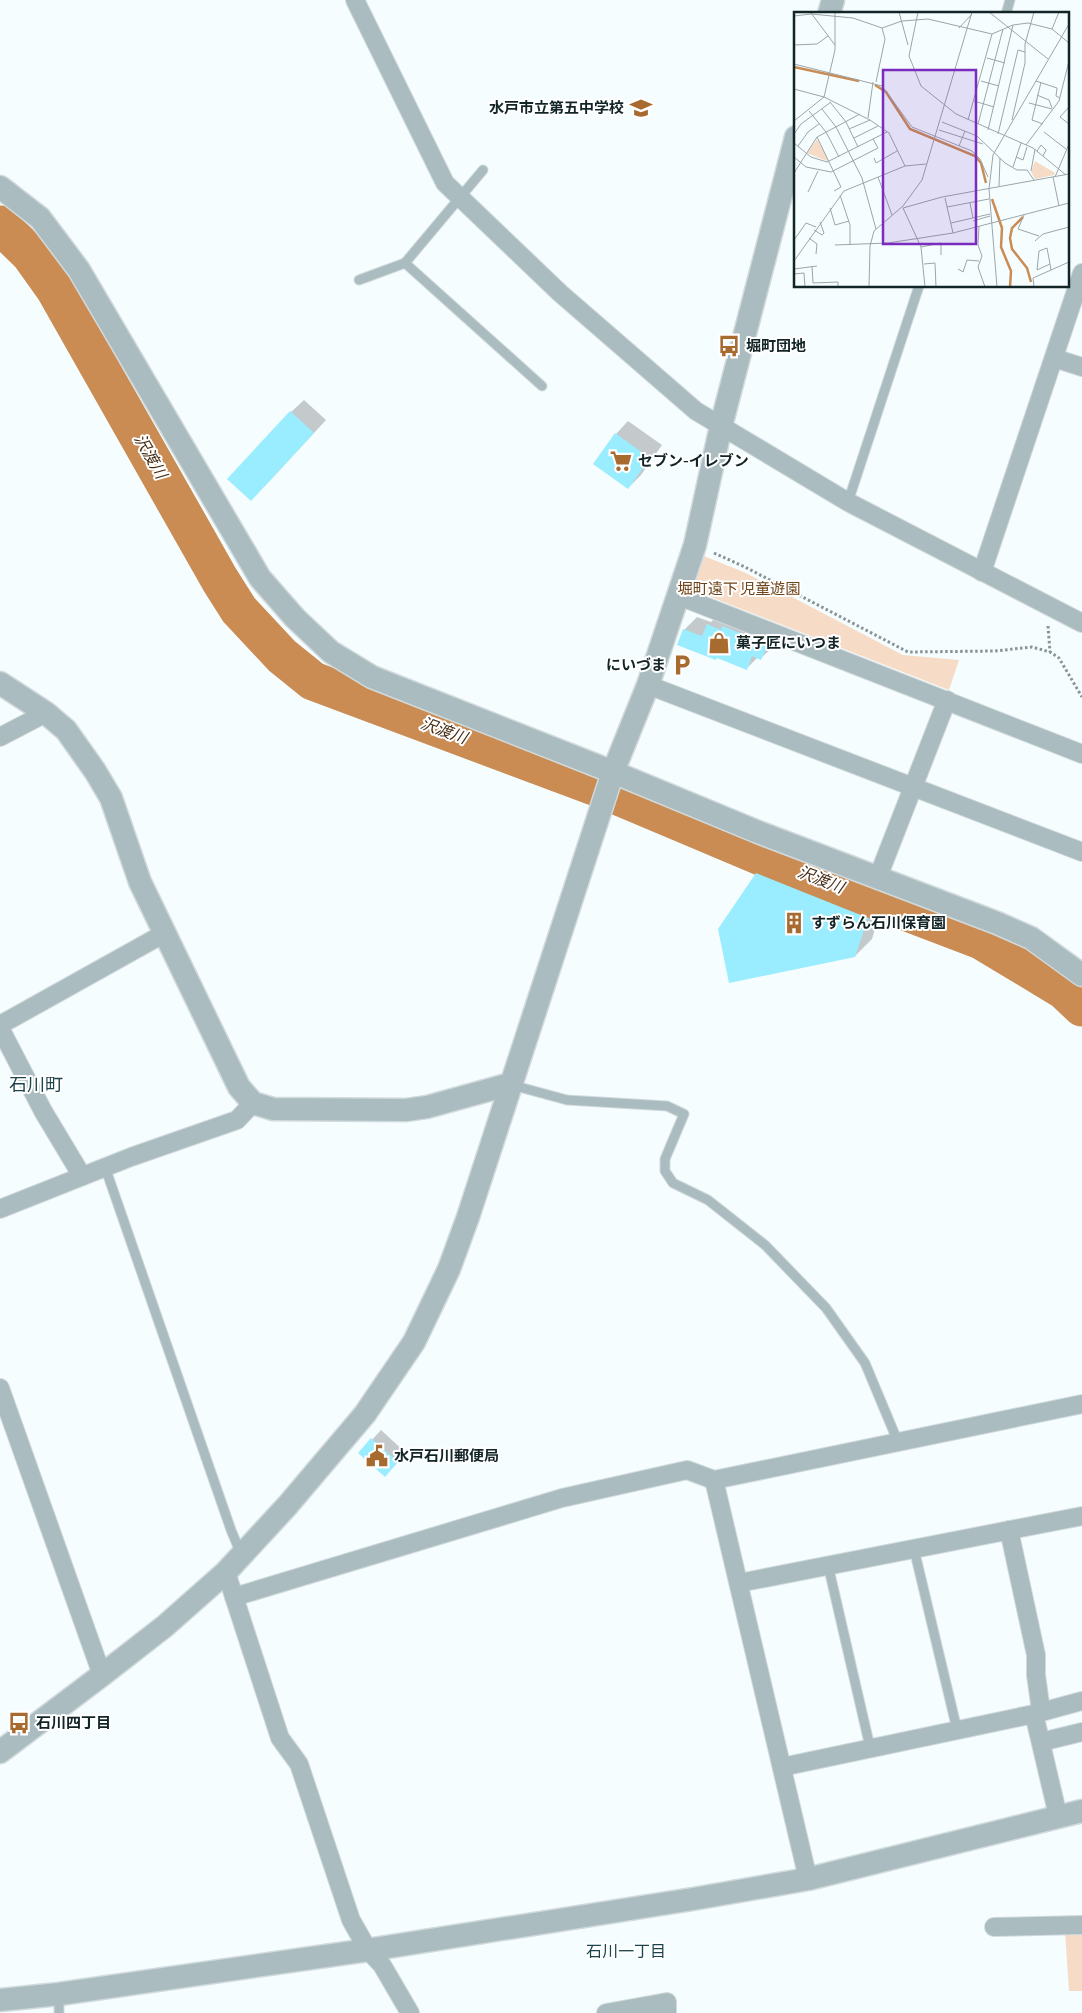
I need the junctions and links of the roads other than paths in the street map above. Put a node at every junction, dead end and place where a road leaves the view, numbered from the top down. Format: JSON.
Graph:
{"nodes":[{"id":1,"x":355,"y":0,"type":"edge"},
{"id":2,"x":794,"y":146,"type":"edge"},
{"id":3,"x":484,"y":170,"type":"dead end"},
{"id":4,"x":0,"y":187,"type":"edge"},
{"id":5,"x":460,"y":199,"type":"junction"},
{"id":6,"x":405,"y":263,"type":"junction"},
{"id":7,"x":1082,"y":272,"type":"edge"},
{"id":8,"x":359,"y":280,"type":"dead end"},
{"id":9,"x":918,"y":288,"type":"edge"},
{"id":10,"x":1054,"y":358,"type":"junction"},
{"id":11,"x":1082,"y":367,"type":"edge"},
{"id":12,"x":542,"y":386,"type":"dead end"},
{"id":13,"x":721,"y":426,"type":"junction"},
{"id":14,"x":848,"y":502,"type":"junction"},
{"id":15,"x":982,"y":572,"type":"junction"},
{"id":16,"x":679,"y":596,"type":"junction"},
{"id":17,"x":1082,"y":623,"type":"edge"},
{"id":18,"x":0,"y":683,"type":"edge"},
{"id":19,"x":648,"y":685,"type":"junction"},
{"id":20,"x":947,"y":700,"type":"junction"},
{"id":21,"x":46,"y":713,"type":"junction"},
{"id":22,"x":0,"y":737,"type":"edge"},
{"id":23,"x":1082,"y":754,"type":"edge"},
{"id":24,"x":611,"y":778,"type":"junction"},
{"id":25,"x":913,"y":787,"type":"junction"},
{"id":26,"x":1082,"y":852,"type":"edge"},
{"id":27,"x":878,"y":877,"type":"junction"},
{"id":28,"x":165,"y":933,"type":"junction"},
{"id":29,"x":1082,"y":975,"type":"edge"},
{"id":30,"x":0,"y":1026,"type":"edge"},
{"id":31,"x":510,"y":1084,"type":"junction"},
{"id":32,"x":253,"y":1103,"type":"junction"},
{"id":33,"x":104,"y":1168,"type":"junction"},
{"id":34,"x":82,"y":1176,"type":"junction"},
{"id":35,"x":0,"y":1209,"type":"edge"},
{"id":36,"x":0,"y":1388,"type":"edge"},
{"id":37,"x":1082,"y":1404,"type":"edge"},
{"id":38,"x":898,"y":1442,"type":"junction"},
{"id":39,"x":714,"y":1480,"type":"junction"},
{"id":40,"x":1082,"y":1516,"type":"edge"},
{"id":41,"x":1009,"y":1530,"type":"junction"},
{"id":42,"x":914,"y":1548,"type":"junction"},
{"id":43,"x":241,"y":1554,"type":"junction"},
{"id":44,"x":828,"y":1565,"type":"junction"},
{"id":45,"x":226,"y":1572,"type":"junction"},
{"id":46,"x":739,"y":1583,"type":"junction"},
{"id":47,"x":234,"y":1597,"type":"junction"},
{"id":48,"x":102,"y":1675,"type":"junction"},
{"id":49,"x":1082,"y":1701,"type":"edge"},
{"id":50,"x":1037,"y":1712,"type":"junction"},
{"id":51,"x":955,"y":1721,"type":"dead end"},
{"id":52,"x":1082,"y":1732,"type":"edge"},
{"id":53,"x":1041,"y":1742,"type":"junction"},
{"id":54,"x":870,"y":1748,"type":"junction"},
{"id":55,"x":0,"y":1752,"type":"edge"},
{"id":56,"x":782,"y":1767,"type":"junction"},
{"id":57,"x":1082,"y":1811,"type":"edge"},
{"id":58,"x":1058,"y":1816,"type":"junction"},
{"id":59,"x":808,"y":1879,"type":"junction"},
{"id":60,"x":1082,"y":1925,"type":"edge"},
{"id":61,"x":994,"y":1927,"type":"dead end"},
{"id":62,"x":368,"y":1950,"type":"junction"},
{"id":63,"x":0,"y":2000,"type":"edge"},
{"id":64,"x":59,"y":2004,"type":"edge"},
{"id":65,"x":410,"y":2013,"type":"edge"},
{"id":66,"x":606,"y":2013,"type":"edge"},
{"id":67,"x":667,"y":2013,"type":"edge"}],
"edges":[{"from":1,"to":5,"type":"street"},
{"from":2,"to":13,"type":"street"},
{"from":3,"to":5,"type":"lane"},
{"from":4,"to":24,"type":"street"},
{"from":5,"to":6,"type":"lane"},
{"from":5,"to":13,"type":"street"},
{"from":6,"to":8,"type":"lane"},
{"from":6,"to":12,"type":"lane"},
{"from":7,"to":10,"type":"street"},
{"from":9,"to":14,"type":"lane"},
{"from":10,"to":11,"type":"street"},
{"from":10,"to":15,"type":"street"},
{"from":13,"to":14,"type":"street"},
{"from":13,"to":16,"type":"street"},
{"from":14,"to":15,"type":"street"},
{"from":15,"to":17,"type":"street"},
{"from":16,"to":19,"type":"street"},
{"from":16,"to":20,"type":"street"},
{"from":18,"to":21,"type":"street"},
{"from":19,"to":24,"type":"street"},
{"from":19,"to":25,"type":"street"},
{"from":20,"to":23,"type":"street"},
{"from":20,"to":25,"type":"street"},
{"from":21,"to":22,"type":"street"},
{"from":21,"to":28,"type":"street"},
{"from":24,"to":27,"type":"street"},
{"from":24,"to":31,"type":"street"},
{"from":25,"to":26,"type":"street"},
{"from":25,"to":27,"type":"street"},
{"from":27,"to":29,"type":"street"},
{"from":28,"to":30,"type":"street"},
{"from":28,"to":32,"type":"street"},
{"from":30,"to":34,"type":"street"},
{"from":31,"to":32,"type":"street"},
{"from":31,"to":38,"type":"lane"},
{"from":31,"to":43,"type":"street"},
{"from":32,"to":33,"type":"street"},
{"from":33,"to":34,"type":"street"},
{"from":33,"to":43,"type":"lane"},
{"from":34,"to":35,"type":"street"},
{"from":36,"to":48,"type":"street"},
{"from":37,"to":38,"type":"street"},
{"from":38,"to":39,"type":"street"},
{"from":39,"to":46,"type":"street"},
{"from":39,"to":47,"type":"street"},
{"from":40,"to":41,"type":"street"},
{"from":41,"to":42,"type":"street"},
{"from":41,"to":50,"type":"street"},
{"from":42,"to":44,"type":"street"},
{"from":42,"to":51,"type":"lane"},
{"from":43,"to":45,"type":"street"},
{"from":44,"to":46,"type":"street"},
{"from":44,"to":54,"type":"lane"},
{"from":45,"to":47,"type":"street"},
{"from":45,"to":48,"type":"street"},
{"from":46,"to":56,"type":"street"},
{"from":47,"to":62,"type":"street"},
{"from":48,"to":55,"type":"street"},
{"from":49,"to":50,"type":"street"},
{"from":50,"to":53,"type":"street"},
{"from":50,"to":54,"type":"street"},
{"from":52,"to":53,"type":"street"},
{"from":53,"to":58,"type":"street"},
{"from":54,"to":56,"type":"street"},
{"from":56,"to":59,"type":"street"},
{"from":57,"to":58,"type":"street"},
{"from":58,"to":59,"type":"street"},
{"from":59,"to":62,"type":"street"},
{"from":60,"to":61,"type":"street"},
{"from":62,"to":64,"type":"street"},
{"from":62,"to":65,"type":"street"},
{"from":63,"to":64,"type":"street"},
{"from":66,"to":67,"type":"street"}]}
